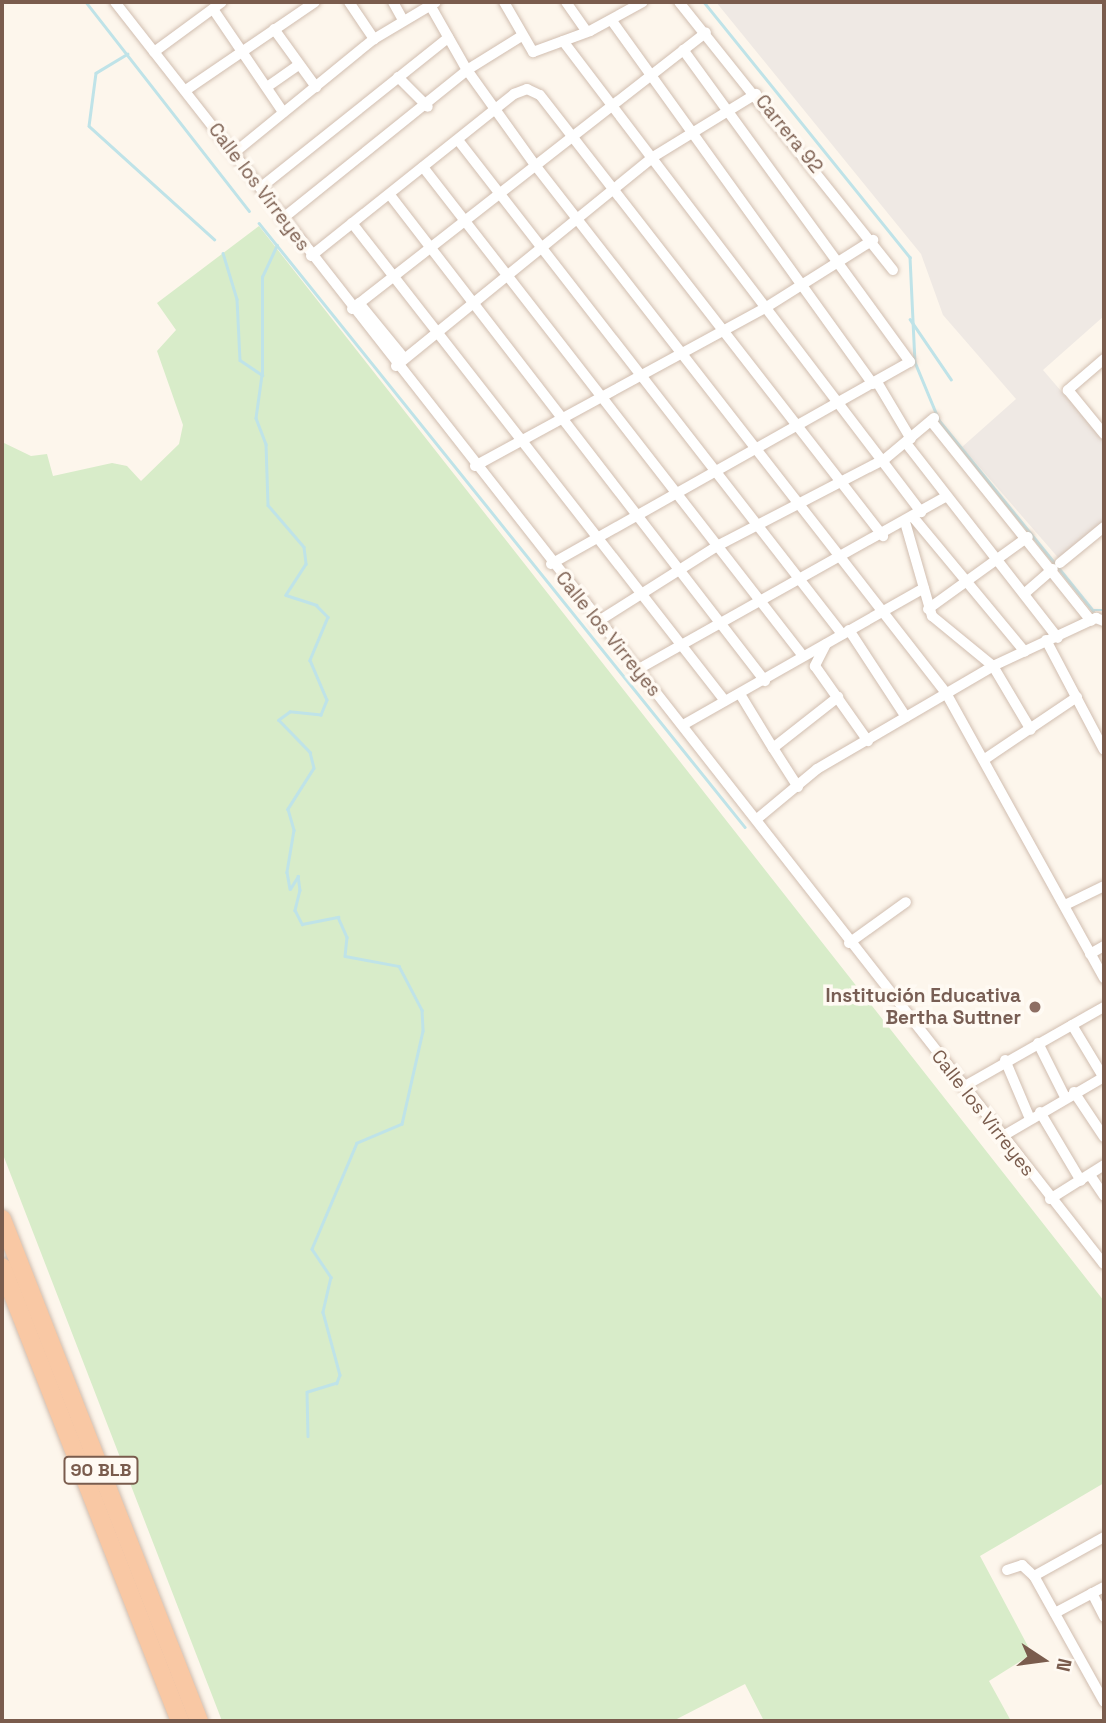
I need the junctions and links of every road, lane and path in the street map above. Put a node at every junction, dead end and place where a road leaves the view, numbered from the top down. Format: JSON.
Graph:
{"nodes":[{"id":1,"x":114,"y":2,"type":"edge"},
{"id":2,"x":315,"y":2,"type":"edge"},
{"id":3,"x":349,"y":2,"type":"edge"},
{"id":4,"x":393,"y":2,"type":"edge"},
{"id":5,"x":504,"y":2,"type":"edge"},
{"id":6,"x":566,"y":2,"type":"edge"},
{"id":7,"x":643,"y":2,"type":"edge"},
{"id":8,"x":679,"y":2,"type":"edge"},
{"id":9,"x":433,"y":3,"type":"edge"},
{"id":10,"x":217,"y":5,"type":"edge"},
{"id":11,"x":403,"y":20,"type":"junction"},
{"id":12,"x":612,"y":20,"type":"junction"},
{"id":13,"x":274,"y":29,"type":"junction"},
{"id":14,"x":586,"y":31,"type":"junction"},
{"id":15,"x":706,"y":32,"type":"junction"},
{"id":16,"x":520,"y":37,"type":"junction"},
{"id":17,"x":448,"y":38,"type":"junction"},
{"id":18,"x":373,"y":39,"type":"junction"},
{"id":19,"x":563,"y":41,"type":"junction"},
{"id":20,"x":241,"y":50,"type":"junction"},
{"id":21,"x":684,"y":50,"type":"junction"},
{"id":22,"x":153,"y":52,"type":"junction"},
{"id":23,"x":299,"y":65,"type":"junction"},
{"id":24,"x":467,"y":70,"type":"junction"},
{"id":25,"x":398,"y":77,"type":"junction"},
{"id":26,"x":648,"y":79,"type":"junction"},
{"id":27,"x":316,"y":87,"type":"junction"},
{"id":28,"x":267,"y":88,"type":"junction"},
{"id":29,"x":186,"y":90,"type":"junction"},
{"id":30,"x":756,"y":94,"type":"junction"},
{"id":31,"x":428,"y":107,"type":"junction"},
{"id":32,"x":610,"y":109,"type":"junction"},
{"id":33,"x":726,"y":109,"type":"junction"},
{"id":34,"x":284,"y":112,"type":"junction"},
{"id":35,"x":497,"y":112,"type":"junction"},
{"id":36,"x":688,"y":131,"type":"junction"},
{"id":37,"x":572,"y":138,"type":"junction"},
{"id":38,"x":458,"y":140,"type":"junction"},
{"id":39,"x":234,"y":153,"type":"junction"},
{"id":40,"x":653,"y":158,"type":"junction"},
{"id":41,"x":535,"y":165,"type":"junction"},
{"id":42,"x":423,"y":167,"type":"junction"},
{"id":43,"x":260,"y":188,"type":"junction"},
{"id":44,"x":615,"y":188,"type":"junction"},
{"id":45,"x":501,"y":191,"type":"junction"},
{"id":46,"x":390,"y":195,"type":"junction"},
{"id":47,"x":578,"y":216,"type":"junction"},
{"id":48,"x":282,"y":219,"type":"junction"},
{"id":49,"x":465,"y":219,"type":"junction"},
{"id":50,"x":352,"y":223,"type":"junction"},
{"id":51,"x":873,"y":240,"type":"junction"},
{"id":52,"x":542,"y":243,"type":"junction"},
{"id":53,"x":432,"y":247,"type":"junction"},
{"id":54,"x":311,"y":256,"type":"junction"},
{"id":55,"x":842,"y":263,"type":"junction"},
{"id":56,"x":893,"y":270,"type":"dead end"},
{"id":57,"x":507,"y":271,"type":"junction"},
{"id":58,"x":397,"y":275,"type":"junction"},
{"id":59,"x":801,"y":287,"type":"junction"},
{"id":60,"x":472,"y":298,"type":"junction"},
{"id":61,"x":356,"y":306,"type":"junction"},
{"id":62,"x":765,"y":308,"type":"junction"},
{"id":63,"x":438,"y":327,"type":"junction"},
{"id":64,"x":726,"y":328,"type":"junction"},
{"id":65,"x":684,"y":350,"type":"junction"},
{"id":66,"x":400,"y":362,"type":"junction"},
{"id":67,"x":1103,"y":363,"type":"edge"},
{"id":68,"x":640,"y":372,"type":"junction"},
{"id":69,"x":875,"y":383,"type":"junction"},
{"id":70,"x":601,"y":394,"type":"junction"},
{"id":71,"x":840,"y":406,"type":"junction"},
{"id":72,"x":564,"y":415,"type":"junction"},
{"id":73,"x":802,"y":428,"type":"junction"},
{"id":74,"x":1104,"y":434,"type":"edge"},
{"id":75,"x":524,"y":439,"type":"junction"},
{"id":76,"x":908,"y":441,"type":"junction"},
{"id":77,"x":760,"y":450,"type":"junction"},
{"id":78,"x":885,"y":459,"type":"junction"},
{"id":79,"x":475,"y":466,"type":"junction"},
{"id":80,"x":717,"y":470,"type":"junction"},
{"id":81,"x":843,"y":481,"type":"junction"},
{"id":82,"x":677,"y":492,"type":"junction"},
{"id":83,"x":944,"y":497,"type":"junction"},
{"id":84,"x":801,"y":503,"type":"junction"},
{"id":85,"x":640,"y":514,"type":"junction"},
{"id":86,"x":913,"y":517,"type":"junction"},
{"id":87,"x":759,"y":523,"type":"junction"},
{"id":88,"x":1104,"y":527,"type":"edge"},
{"id":89,"x":599,"y":536,"type":"junction"},
{"id":90,"x":883,"y":536,"type":"junction"},
{"id":91,"x":1028,"y":537,"type":"junction"},
{"id":92,"x":719,"y":545,"type":"junction"},
{"id":93,"x":845,"y":556,"type":"junction"},
{"id":94,"x":995,"y":561,"type":"junction"},
{"id":95,"x":551,"y":564,"type":"junction"},
{"id":96,"x":1057,"y":566,"type":"junction"},
{"id":97,"x":679,"y":569,"type":"junction"},
{"id":98,"x":801,"y":578,"type":"junction"},
{"id":99,"x":965,"y":582,"type":"junction"},
{"id":100,"x":924,"y":588,"type":"junction"},
{"id":101,"x":642,"y":590,"type":"junction"},
{"id":102,"x":1024,"y":594,"type":"junction"},
{"id":103,"x":761,"y":600,"type":"junction"},
{"id":104,"x":928,"y":609,"type":"junction"},
{"id":105,"x":882,"y":610,"type":"junction"},
{"id":106,"x":1091,"y":621,"type":"junction"},
{"id":107,"x":1104,"y":621,"type":"edge"},
{"id":108,"x":597,"y":622,"type":"junction"},
{"id":109,"x":722,"y":622,"type":"junction"},
{"id":110,"x":846,"y":632,"type":"junction"},
{"id":111,"x":1058,"y":638,"type":"junction"},
{"id":112,"x":1046,"y":640,"type":"junction"},
{"id":113,"x":826,"y":644,"type":"junction"},
{"id":114,"x":685,"y":645,"type":"junction"},
{"id":115,"x":1025,"y":652,"type":"junction"},
{"id":116,"x":804,"y":656,"type":"junction"},
{"id":117,"x":815,"y":666,"type":"junction"},
{"id":118,"x":993,"y":666,"type":"junction"},
{"id":119,"x":635,"y":671,"type":"junction"},
{"id":120,"x":765,"y":681,"type":"junction"},
{"id":121,"x":946,"y":693,"type":"junction"},
{"id":122,"x":740,"y":694,"type":"junction"},
{"id":123,"x":838,"y":696,"type":"junction"},
{"id":124,"x":1077,"y":696,"type":"junction"},
{"id":125,"x":725,"y":701,"type":"junction"},
{"id":126,"x":906,"y":717,"type":"junction"},
{"id":127,"x":683,"y":725,"type":"junction"},
{"id":128,"x":1031,"y":730,"type":"junction"},
{"id":129,"x":868,"y":741,"type":"junction"},
{"id":130,"x":773,"y":748,"type":"junction"},
{"id":131,"x":1104,"y":750,"type":"edge"},
{"id":132,"x":985,"y":759,"type":"junction"},
{"id":133,"x":798,"y":786,"type":"junction"},
{"id":134,"x":757,"y":819,"type":"junction"},
{"id":135,"x":1104,"y":886,"type":"edge"},
{"id":136,"x":906,"y":902,"type":"dead end"},
{"id":137,"x":1065,"y":905,"type":"junction"},
{"id":138,"x":849,"y":943,"type":"junction"},
{"id":139,"x":1104,"y":946,"type":"edge"},
{"id":140,"x":1090,"y":954,"type":"junction"},
{"id":141,"x":1104,"y":978,"type":"edge"},
{"id":142,"x":1104,"y":1007,"type":"edge"},
{"id":143,"x":1072,"y":1026,"type":"junction"},
{"id":144,"x":1038,"y":1043,"type":"junction"},
{"id":145,"x":1005,"y":1060,"type":"junction"},
{"id":146,"x":1104,"y":1078,"type":"edge"},
{"id":147,"x":963,"y":1087,"type":"junction"},
{"id":148,"x":1070,"y":1095,"type":"junction"},
{"id":149,"x":1035,"y":1116,"type":"junction"},
{"id":150,"x":1003,"y":1136,"type":"junction"},
{"id":151,"x":1104,"y":1137,"type":"edge"},
{"id":152,"x":1104,"y":1165,"type":"edge"},
{"id":153,"x":1085,"y":1178,"type":"junction"},
{"id":154,"x":1104,"y":1196,"type":"edge"},
{"id":155,"x":1050,"y":1199,"type":"junction"},
{"id":156,"x":2,"y":1220,"type":"edge"},
{"id":157,"x":1104,"y":1264,"type":"edge"},
{"id":158,"x":2,"y":1267,"type":"edge"},
{"id":159,"x":1104,"y":1537,"type":"edge"},
{"id":160,"x":1007,"y":1570,"type":"dead end"},
{"id":161,"x":1034,"y":1576,"type":"junction"},
{"id":162,"x":1104,"y":1587,"type":"edge"},
{"id":163,"x":1092,"y":1593,"type":"junction"},
{"id":164,"x":1055,"y":1613,"type":"junction"},
{"id":165,"x":1104,"y":1617,"type":"edge"},
{"id":166,"x":1104,"y":1702,"type":"edge"},
{"id":167,"x":180,"y":1721,"type":"edge"},
{"id":168,"x":200,"y":1721,"type":"edge"}],
"edges":[{"from":1,"to":22,"type":"street","name":"Calle los Virreyes"},
{"from":2,"to":13,"type":"street"},
{"from":3,"to":18,"type":"street"},
{"from":4,"to":11,"type":"street"},
{"from":5,"to":16,"type":"street"},
{"from":6,"to":14,"type":"street"},
{"from":7,"to":12,"type":"street"},
{"from":8,"to":15,"type":"street","name":"Carrera 92"},
{"from":9,"to":11,"type":"street"},
{"from":9,"to":17,"type":"street"},
{"from":10,"to":20,"type":"street"},
{"from":10,"to":22,"type":"street"},
{"from":11,"to":18,"type":"street"},
{"from":12,"to":14,"type":"street"},
{"from":12,"to":26,"type":"street"},
{"from":13,"to":20,"type":"street"},
{"from":13,"to":23,"type":"street"},
{"from":14,"to":19,"type":"street"},
{"from":15,"to":21,"type":"street"},
{"from":15,"to":30,"type":"street","name":"Carrera 92"},
{"from":16,"to":19,"type":"street"},
{"from":16,"to":24,"type":"street"},
{"from":17,"to":24,"type":"street"},
{"from":17,"to":25,"type":"street"},
{"from":18,"to":27,"type":"street"},
{"from":19,"to":32,"type":"street"},
{"from":20,"to":28,"type":"street"},
{"from":20,"to":29,"type":"street"},
{"from":21,"to":26,"type":"street"},
{"from":21,"to":33,"type":"street"},
{"from":22,"to":29,"type":"street","name":"Calle los Virreyes"},
{"from":23,"to":27,"type":"street"},
{"from":23,"to":28,"type":"street"},
{"from":24,"to":31,"type":"street"},
{"from":24,"to":35,"type":"street"},
{"from":25,"to":31,"type":"street"},
{"from":25,"to":43,"type":"street"},
{"from":26,"to":32,"type":"street"},
{"from":26,"to":36,"type":"street"},
{"from":27,"to":34,"type":"street"},
{"from":28,"to":34,"type":"street"},
{"from":29,"to":39,"type":"street","name":"Calle los Virreyes"},
{"from":30,"to":33,"type":"street"},
{"from":30,"to":51,"type":"street","name":"Carrera 92"},
{"from":31,"to":48,"type":"street"},
{"from":32,"to":37,"type":"street"},
{"from":32,"to":40,"type":"street"},
{"from":33,"to":36,"type":"street"},
{"from":33,"to":55,"type":"street"},
{"from":34,"to":39,"type":"street"},
{"from":35,"to":37,"type":"street"},
{"from":35,"to":38,"type":"street"},
{"from":35,"to":41,"type":"street"},
{"from":36,"to":40,"type":"street"},
{"from":36,"to":59,"type":"street"},
{"from":37,"to":41,"type":"street"},
{"from":37,"to":44,"type":"street"},
{"from":38,"to":42,"type":"street"},
{"from":38,"to":45,"type":"street"},
{"from":39,"to":43,"type":"street","name":"Calle los Virreyes"},
{"from":40,"to":44,"type":"street"},
{"from":40,"to":62,"type":"street"},
{"from":41,"to":45,"type":"street"},
{"from":41,"to":47,"type":"street"},
{"from":42,"to":46,"type":"street"},
{"from":42,"to":49,"type":"street"},
{"from":43,"to":48,"type":"street","name":"Calle los Virreyes"},
{"from":44,"to":47,"type":"street"},
{"from":44,"to":64,"type":"street"},
{"from":45,"to":49,"type":"street"},
{"from":45,"to":52,"type":"street"},
{"from":46,"to":50,"type":"street"},
{"from":46,"to":53,"type":"street"},
{"from":47,"to":52,"type":"street"},
{"from":47,"to":65,"type":"street"},
{"from":48,"to":54,"type":"street","name":"Calle los Virreyes"},
{"from":49,"to":53,"type":"street"},
{"from":49,"to":57,"type":"street"},
{"from":50,"to":54,"type":"street"},
{"from":50,"to":58,"type":"street"},
{"from":51,"to":55,"type":"street"},
{"from":51,"to":56,"type":"street","name":"Carrera 92"},
{"from":52,"to":57,"type":"street"},
{"from":52,"to":68,"type":"street"},
{"from":53,"to":58,"type":"street"},
{"from":53,"to":60,"type":"street"},
{"from":54,"to":61,"type":"street","name":"Calle los Virreyes"},
{"from":55,"to":59,"type":"street"},
{"from":55,"to":69,"type":"street"},
{"from":57,"to":60,"type":"street"},
{"from":57,"to":70,"type":"street"},
{"from":58,"to":61,"type":"street"},
{"from":58,"to":63,"type":"street"},
{"from":59,"to":62,"type":"street"},
{"from":59,"to":69,"type":"street"},
{"from":60,"to":63,"type":"street"},
{"from":60,"to":72,"type":"street"},
{"from":61,"to":66,"type":"street","name":"Calle los Virreyes"},
{"from":62,"to":64,"type":"street"},
{"from":62,"to":71,"type":"street"},
{"from":63,"to":66,"type":"street"},
{"from":63,"to":75,"type":"street"},
{"from":64,"to":65,"type":"street"},
{"from":64,"to":73,"type":"street"},
{"from":65,"to":68,"type":"street"},
{"from":65,"to":77,"type":"street"},
{"from":66,"to":79,"type":"street","name":"Calle los Virreyes"},
{"from":67,"to":74,"type":"street"},
{"from":68,"to":70,"type":"street"},
{"from":68,"to":80,"type":"street"},
{"from":69,"to":71,"type":"street"},
{"from":69,"to":76,"type":"street"},
{"from":70,"to":72,"type":"street"},
{"from":70,"to":82,"type":"street"},
{"from":71,"to":73,"type":"street"},
{"from":71,"to":78,"type":"street"},
{"from":72,"to":75,"type":"street"},
{"from":72,"to":85,"type":"street"},
{"from":73,"to":77,"type":"street"},
{"from":73,"to":81,"type":"street"},
{"from":75,"to":79,"type":"street"},
{"from":75,"to":89,"type":"street"},
{"from":76,"to":78,"type":"street"},
{"from":76,"to":83,"type":"street"},
{"from":76,"to":91,"type":"street"},
{"from":77,"to":80,"type":"street"},
{"from":77,"to":84,"type":"street"},
{"from":78,"to":81,"type":"street"},
{"from":78,"to":86,"type":"street"},
{"from":79,"to":95,"type":"street","name":"Calle los Virreyes"},
{"from":80,"to":82,"type":"street"},
{"from":80,"to":87,"type":"street"},
{"from":81,"to":84,"type":"street"},
{"from":81,"to":90,"type":"street"},
{"from":82,"to":85,"type":"street"},
{"from":82,"to":92,"type":"street"},
{"from":83,"to":86,"type":"street"},
{"from":83,"to":94,"type":"street"},
{"from":84,"to":87,"type":"street"},
{"from":84,"to":93,"type":"street"},
{"from":85,"to":89,"type":"street"},
{"from":85,"to":97,"type":"street"},
{"from":86,"to":90,"type":"street"},
{"from":86,"to":99,"type":"street"},
{"from":86,"to":100,"type":"street"},
{"from":87,"to":92,"type":"street"},
{"from":87,"to":98,"type":"street"},
{"from":88,"to":96,"type":"street"},
{"from":89,"to":95,"type":"street"},
{"from":89,"to":101,"type":"street"},
{"from":90,"to":93,"type":"street"},
{"from":91,"to":94,"type":"street"},
{"from":91,"to":96,"type":"street"},
{"from":92,"to":97,"type":"street"},
{"from":92,"to":103,"type":"street"},
{"from":93,"to":98,"type":"street"},
{"from":93,"to":105,"type":"street"},
{"from":94,"to":99,"type":"street"},
{"from":94,"to":102,"type":"street"},
{"from":95,"to":108,"type":"street","name":"Calle los Virreyes"},
{"from":96,"to":102,"type":"street"},
{"from":96,"to":106,"type":"street"},
{"from":97,"to":101,"type":"street"},
{"from":97,"to":109,"type":"street"},
{"from":98,"to":103,"type":"street"},
{"from":98,"to":110,"type":"street"},
{"from":99,"to":104,"type":"street"},
{"from":99,"to":115,"type":"street"},
{"from":100,"to":104,"type":"street"},
{"from":100,"to":105,"type":"street"},
{"from":101,"to":108,"type":"street"},
{"from":101,"to":114,"type":"street"},
{"from":102,"to":111,"type":"street"},
{"from":103,"to":109,"type":"street"},
{"from":103,"to":116,"type":"street"},
{"from":104,"to":118,"type":"street"},
{"from":105,"to":110,"type":"street"},
{"from":105,"to":121,"type":"street"},
{"from":106,"to":107,"type":"street"},
{"from":106,"to":111,"type":"street"},
{"from":108,"to":119,"type":"street","name":"Calle los Virreyes"},
{"from":109,"to":114,"type":"street"},
{"from":109,"to":120,"type":"street"},
{"from":110,"to":113,"type":"street"},
{"from":110,"to":126,"type":"street"},
{"from":111,"to":112,"type":"street"},
{"from":112,"to":115,"type":"street"},
{"from":112,"to":124,"type":"street"},
{"from":113,"to":116,"type":"street"},
{"from":113,"to":117,"type":"street"},
{"from":114,"to":119,"type":"street"},
{"from":114,"to":125,"type":"street"},
{"from":115,"to":118,"type":"street"},
{"from":116,"to":117,"type":"street"},
{"from":116,"to":120,"type":"street"},
{"from":117,"to":123,"type":"street"},
{"from":118,"to":121,"type":"street"},
{"from":118,"to":128,"type":"street"},
{"from":119,"to":127,"type":"street","name":"Calle los Virreyes"},
{"from":120,"to":122,"type":"street"},
{"from":121,"to":126,"type":"street"},
{"from":121,"to":132,"type":"street"},
{"from":122,"to":125,"type":"street"},
{"from":122,"to":130,"type":"street"},
{"from":123,"to":129,"type":"street"},
{"from":123,"to":130,"type":"street"},
{"from":124,"to":128,"type":"street"},
{"from":124,"to":131,"type":"street"},
{"from":125,"to":127,"type":"street"},
{"from":126,"to":129,"type":"street"},
{"from":127,"to":134,"type":"street","name":"Calle los Virreyes"},
{"from":128,"to":132,"type":"street"},
{"from":129,"to":133,"type":"street"},
{"from":130,"to":133,"type":"street"},
{"from":132,"to":137,"type":"street"},
{"from":133,"to":134,"type":"street"},
{"from":134,"to":138,"type":"street","name":"Calle los Virreyes"},
{"from":135,"to":137,"type":"street"},
{"from":136,"to":138,"type":"street"},
{"from":137,"to":140,"type":"street"},
{"from":138,"to":147,"type":"street","name":"Calle los Virreyes"},
{"from":139,"to":140,"type":"street"},
{"from":140,"to":141,"type":"street"},
{"from":142,"to":143,"type":"street"},
{"from":143,"to":144,"type":"street"},
{"from":143,"to":146,"type":"street"},
{"from":144,"to":145,"type":"street"},
{"from":144,"to":148,"type":"street"},
{"from":145,"to":147,"type":"street"},
{"from":145,"to":149,"type":"street"},
{"from":146,"to":148,"type":"street"},
{"from":147,"to":150,"type":"street","name":"Calle los Virreyes"},
{"from":148,"to":149,"type":"street"},
{"from":148,"to":151,"type":"street"},
{"from":149,"to":150,"type":"street"},
{"from":149,"to":153,"type":"street"},
{"from":150,"to":155,"type":"street","name":"Calle los Virreyes"},
{"from":152,"to":153,"type":"street"},
{"from":153,"to":154,"type":"street"},
{"from":153,"to":155,"type":"street"},
{"from":155,"to":157,"type":"street","name":"Calle los Virreyes"},
{"from":156,"to":168,"type":"highway","number":"90 BLB"},
{"from":158,"to":167,"type":"highway"},
{"from":159,"to":161,"type":"street"},
{"from":160,"to":161,"type":"street"},
{"from":161,"to":164,"type":"street"},
{"from":162,"to":163,"type":"street"},
{"from":163,"to":164,"type":"street"},
{"from":163,"to":165,"type":"street"},
{"from":164,"to":166,"type":"street"}]}
